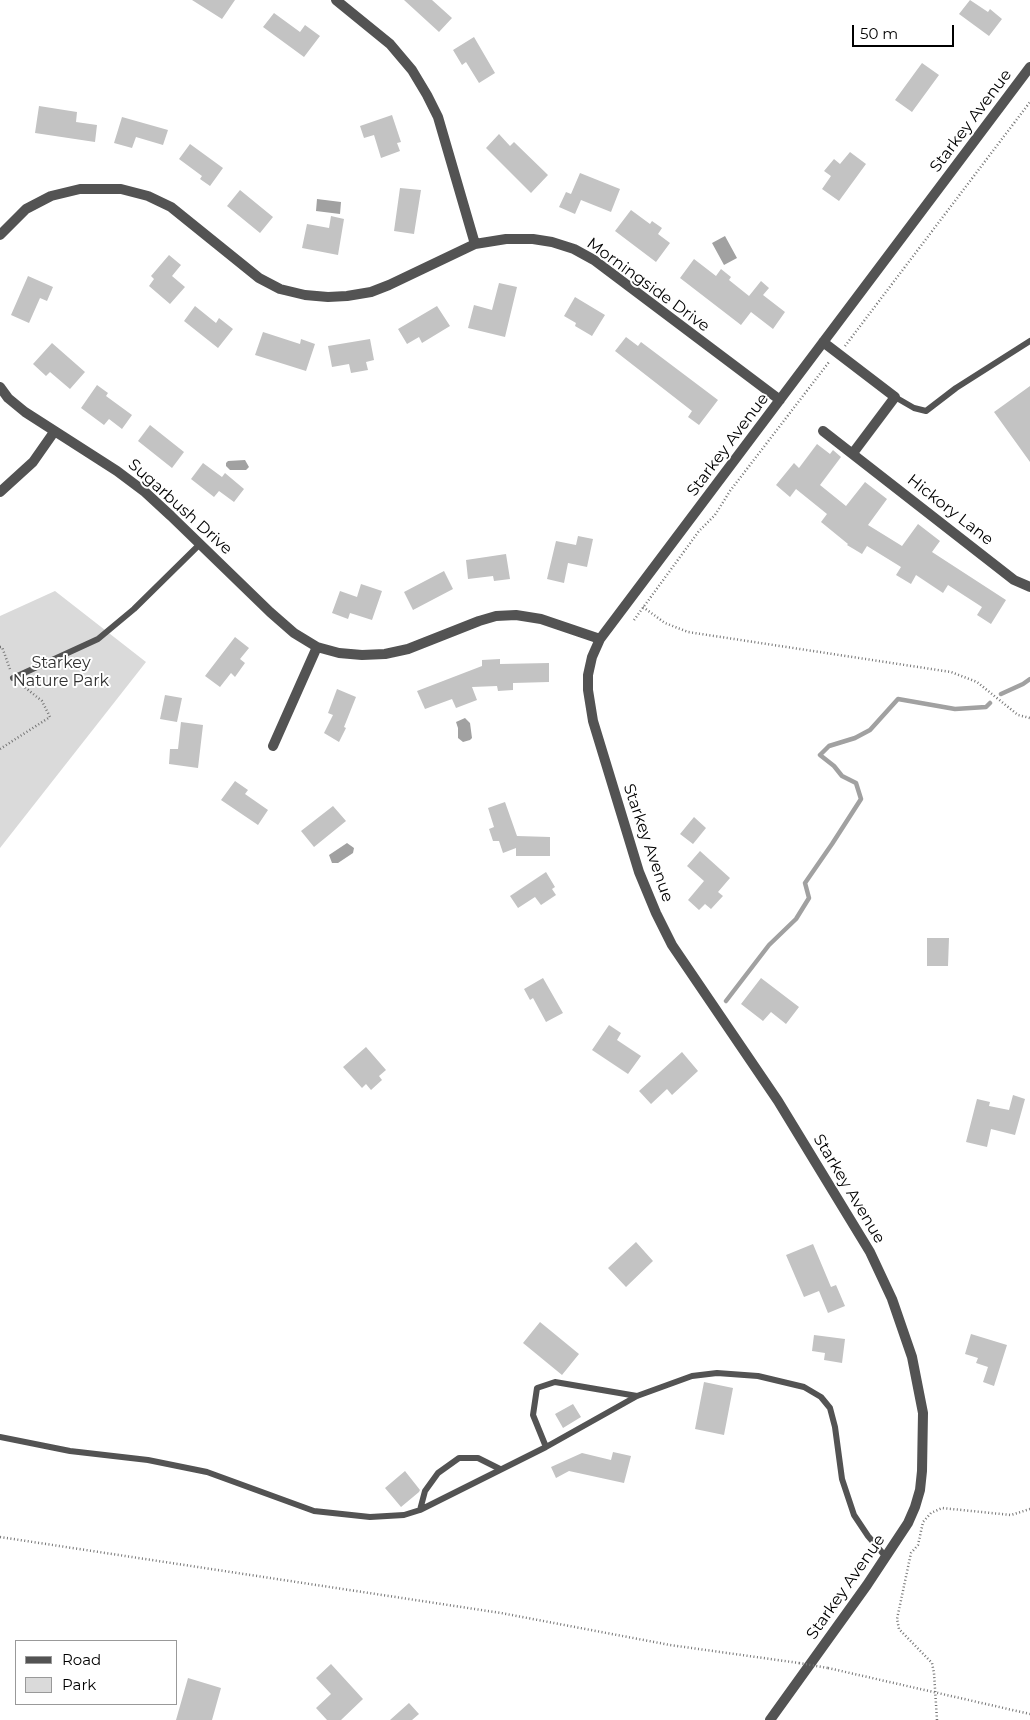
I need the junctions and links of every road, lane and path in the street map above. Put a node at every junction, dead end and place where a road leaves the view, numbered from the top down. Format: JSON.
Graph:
{"nodes":[{"id":1,"x":336,"y":0,"type":"edge"},
{"id":2,"x":1030,"y":67,"type":"edge"},
{"id":3,"x":0,"y":235,"type":"edge"},
{"id":4,"x":475,"y":244,"type":"junction"},
{"id":5,"x":1030,"y":341,"type":"edge"},
{"id":6,"x":823,"y":342,"type":"junction"},
{"id":7,"x":0,"y":386,"type":"edge"},
{"id":8,"x":895,"y":397,"type":"junction"},
{"id":9,"x":780,"y":400,"type":"junction"},
{"id":10,"x":823,"y":431,"type":"dead end"},
{"id":11,"x":54,"y":432,"type":"junction"},
{"id":12,"x":853,"y":454,"type":"junction"},
{"id":13,"x":0,"y":492,"type":"edge"},
{"id":14,"x":200,"y":544,"type":"junction"},
{"id":15,"x":1030,"y":588,"type":"edge"},
{"id":16,"x":643,"y":607,"type":"dead end"},
{"id":17,"x":600,"y":639,"type":"junction"},
{"id":18,"x":0,"y":647,"type":"edge"},
{"id":19,"x":317,"y":647,"type":"junction"},
{"id":20,"x":13,"y":678,"type":"junction"},
{"id":21,"x":1030,"y":718,"type":"edge"},
{"id":22,"x":274,"y":746,"type":"dead end"},
{"id":23,"x":0,"y":749,"type":"edge"},
{"id":24,"x":637,"y":1396,"type":"junction"},
{"id":25,"x":0,"y":1437,"type":"edge"},
{"id":26,"x":546,"y":1447,"type":"junction"},
{"id":27,"x":500,"y":1469,"type":"junction"},
{"id":28,"x":1030,"y":1509,"type":"edge"},
{"id":29,"x":420,"y":1510,"type":"junction"},
{"id":30,"x":0,"y":1537,"type":"edge"},
{"id":31,"x":886,"y":1557,"type":"junction"},
{"id":32,"x":935,"y":1692,"type":"junction"},
{"id":33,"x":1030,"y":1714,"type":"edge"},
{"id":34,"x":770,"y":1720,"type":"edge"},
{"id":35,"x":937,"y":1720,"type":"edge"}],
"edges":[{"from":1,"to":4,"type":"street"},
{"from":2,"to":6,"type":"street","name":"Starkey Avenue"},
{"from":3,"to":4,"type":"street","name":"Morningside Drive"},
{"from":4,"to":9,"type":"street","name":"Morningside Drive"},
{"from":5,"to":8,"type":"lane"},
{"from":6,"to":8,"type":"street"},
{"from":6,"to":9,"type":"street","name":"Starkey Avenue"},
{"from":7,"to":11,"type":"street"},
{"from":8,"to":12,"type":"street"},
{"from":9,"to":17,"type":"street","name":"Starkey Avenue"},
{"from":10,"to":12,"type":"street","name":"Hickory Lane"},
{"from":11,"to":13,"type":"street"},
{"from":11,"to":14,"type":"street","name":"Sugarbush Drive"},
{"from":12,"to":15,"type":"street","name":"Hickory Lane"},
{"from":14,"to":19,"type":"street","name":"Sugarbush Drive"},
{"from":14,"to":20,"type":"lane"},
{"from":16,"to":21,"type":"path"},
{"from":17,"to":19,"type":"street","name":"Sugarbush Drive"},
{"from":17,"to":31,"type":"street","name":"Starkey Avenue"},
{"from":18,"to":20,"type":"path"},
{"from":19,"to":22,"type":"street"},
{"from":20,"to":23,"type":"path"},
{"from":24,"to":26,"type":"lane"},
{"from":24,"to":26,"type":"lane"},
{"from":24,"to":31,"type":"lane"},
{"from":25,"to":29,"type":"lane"},
{"from":26,"to":27,"type":"lane"},
{"from":27,"to":29,"type":"lane"},
{"from":27,"to":29,"type":"lane"},
{"from":28,"to":32,"type":"path"},
{"from":30,"to":32,"type":"path","bridge":true},
{"from":31,"to":34,"type":"street","name":"Starkey Avenue"},
{"from":32,"to":33,"type":"path"},
{"from":32,"to":35,"type":"path"}]}
